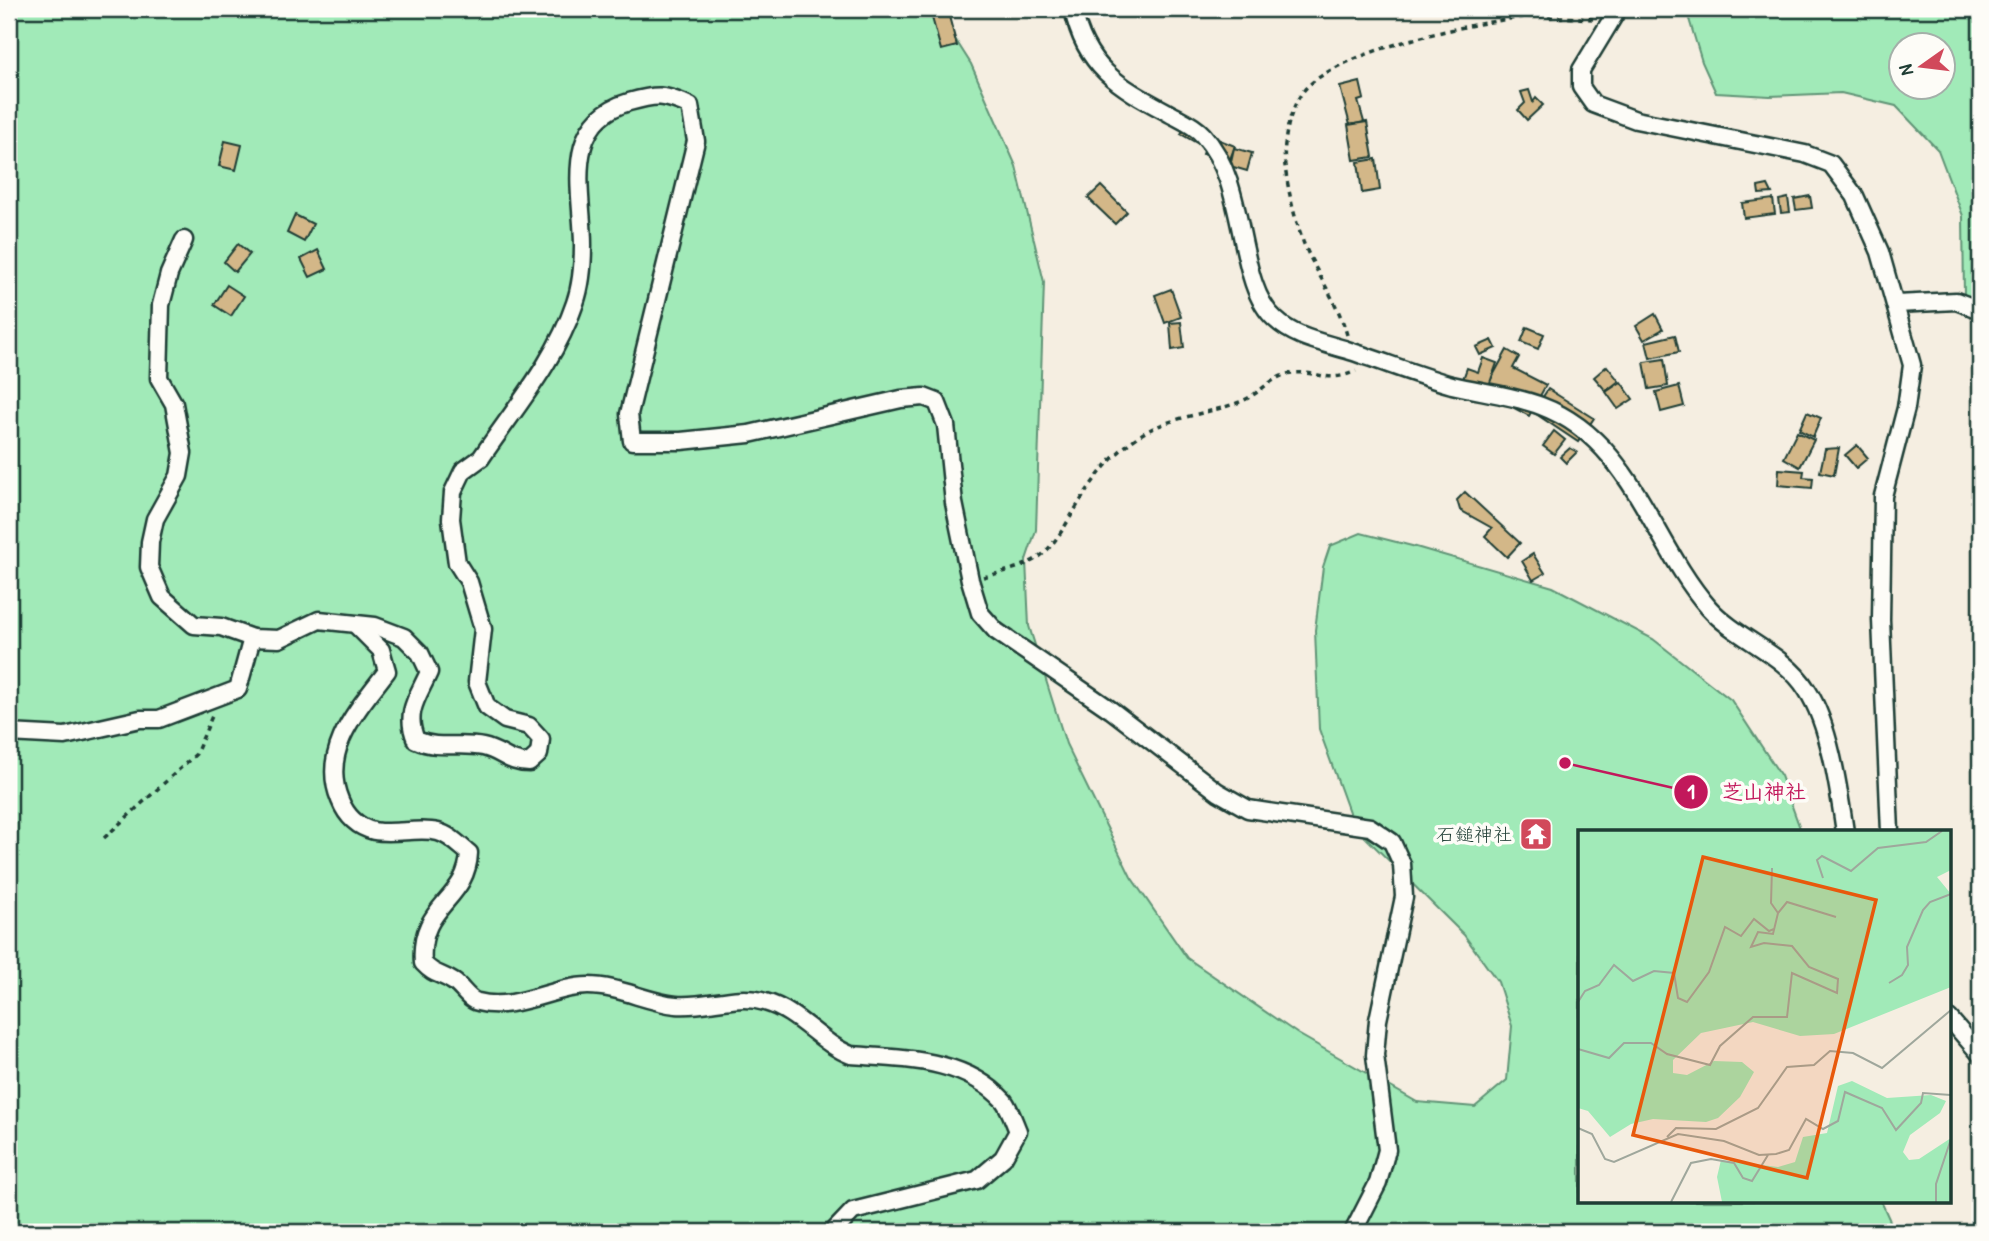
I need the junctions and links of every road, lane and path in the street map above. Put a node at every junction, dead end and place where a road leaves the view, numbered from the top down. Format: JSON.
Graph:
{"nodes":[{"id":1,"x":1073,"y":9,"type":"edge"},
{"id":2,"x":1614,"y":14,"type":"edge"},
{"id":3,"x":184,"y":240,"type":"dead end"},
{"id":4,"x":1897,"y":304,"type":"junction"},
{"id":5,"x":1980,"y":310,"type":"edge"},
{"id":6,"x":1351,"y":351,"type":"junction"},
{"id":7,"x":1371,"y":358,"type":"junction"},
{"id":8,"x":970,"y":580,"type":"junction"},
{"id":9,"x":357,"y":626,"type":"junction"},
{"id":10,"x":252,"y":638,"type":"junction"},
{"id":11,"x":218,"y":697,"type":"junction"},
{"id":12,"x":9,"y":733,"type":"edge"},
{"id":13,"x":1845,"y":830,"type":"edge"},
{"id":14,"x":1890,"y":830,"type":"edge"},
{"id":15,"x":104,"y":838,"type":"dead end"},
{"id":16,"x":1951,"y":1020,"type":"edge"},
{"id":17,"x":1980,"y":1054,"type":"edge"},
{"id":18,"x":833,"y":1232,"type":"edge"},
{"id":19,"x":1353,"y":1232,"type":"edge"}],
"edges":[{"from":1,"to":6,"type":"street"},
{"from":2,"to":4,"type":"street"},
{"from":2,"to":6,"type":"path"},
{"from":3,"to":10,"type":"street"},
{"from":4,"to":5,"type":"street"},
{"from":4,"to":14,"type":"street"},
{"from":6,"to":7,"type":"street"},
{"from":7,"to":8,"type":"path"},
{"from":7,"to":13,"type":"street"},
{"from":8,"to":9,"type":"street"},
{"from":8,"to":19,"type":"street"},
{"from":9,"to":10,"type":"street"},
{"from":9,"to":18,"type":"street"},
{"from":10,"to":11,"type":"street"},
{"from":11,"to":12,"type":"street"},
{"from":11,"to":15,"type":"path"},
{"from":16,"to":17,"type":"street"}]}
